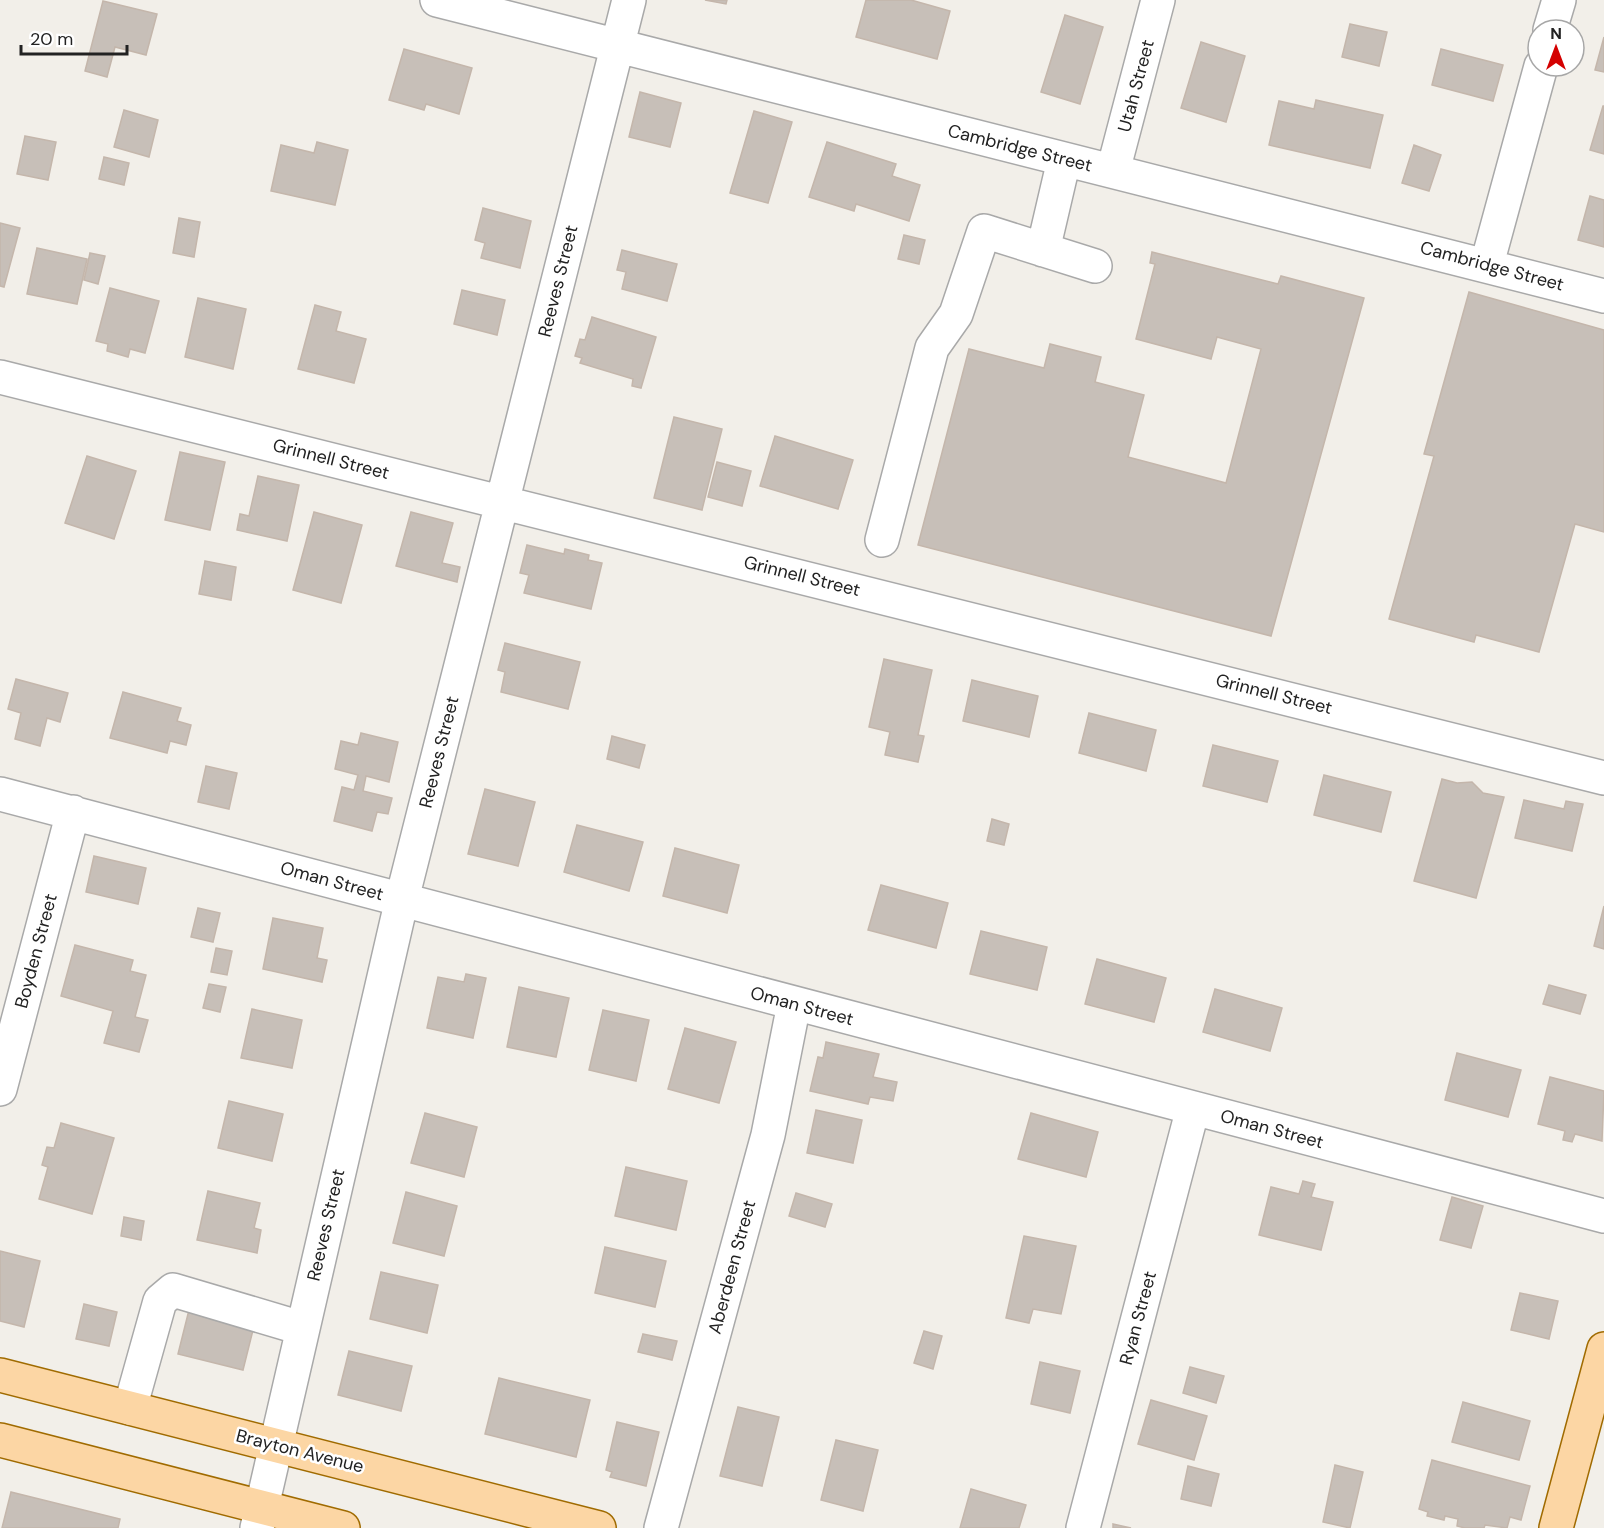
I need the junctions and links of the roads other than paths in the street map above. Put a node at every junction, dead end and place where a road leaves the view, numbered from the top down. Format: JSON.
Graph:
{"nodes":[{"id":1,"x":437,"y":0,"type":"edge"},
{"id":2,"x":629,"y":0,"type":"edge"},
{"id":3,"x":1158,"y":0,"type":"edge"},
{"id":4,"x":1559,"y":0,"type":"edge"},
{"id":5,"x":1554,"y":18,"type":"edge"},
{"id":6,"x":619,"y":46,"type":"junction"},
{"id":7,"x":1538,"y":78,"type":"edge"},
{"id":8,"x":1065,"y":160,"type":"junction"},
{"id":9,"x":1113,"y":171,"type":"junction"},
{"id":10,"x":1043,"y":250,"type":"junction"},
{"id":11,"x":1487,"y":264,"type":"junction"},
{"id":12,"x":1095,"y":266,"type":"dead end"},
{"id":13,"x":1604,"y":296,"type":"edge"},
{"id":14,"x":0,"y":377,"type":"edge"},
{"id":15,"x":502,"y":501,"type":"junction"},
{"id":16,"x":882,"y":540,"type":"dead end"},
{"id":17,"x":1604,"y":778,"type":"edge"},
{"id":18,"x":0,"y":794,"type":"edge"},
{"id":19,"x":73,"y":812,"type":"junction"},
{"id":20,"x":402,"y":899,"type":"junction"},
{"id":21,"x":794,"y":1004,"type":"junction"},
{"id":22,"x":0,"y":1089,"type":"edge"},
{"id":23,"x":1193,"y":1108,"type":"junction"},
{"id":24,"x":1604,"y":1216,"type":"edge"},
{"id":25,"x":301,"y":1328,"type":"junction"},
{"id":26,"x":1604,"y":1349,"type":"edge"},
{"id":27,"x":0,"y":1375,"type":"edge"},
{"id":28,"x":130,"y":1408,"type":"junction"},
{"id":29,"x":0,"y":1440,"type":"edge"},
{"id":30,"x":275,"y":1444,"type":"junction"},
{"id":31,"x":260,"y":1518,"type":"edge"},
{"id":32,"x":343,"y":1528,"type":"edge"},
{"id":33,"x":599,"y":1528,"type":"edge"},
{"id":34,"x":661,"y":1528,"type":"edge"},
{"id":35,"x":1083,"y":1528,"type":"edge"},
{"id":36,"x":1556,"y":1528,"type":"edge"}],
"edges":[{"from":1,"to":6,"type":"street","name":"Cambridge Street"},
{"from":2,"to":6,"type":"street","name":"Reeves Street"},
{"from":3,"to":9,"type":"street","name":"Utah Street"},
{"from":4,"to":5,"type":"street"},
{"from":6,"to":8,"type":"street","name":"Cambridge Street"},
{"from":6,"to":15,"type":"street","name":"Reeves Street"},
{"from":7,"to":11,"type":"street"},
{"from":8,"to":9,"type":"street","name":"Cambridge Street"},
{"from":8,"to":10,"type":"street"},
{"from":9,"to":11,"type":"street","name":"Cambridge Street"},
{"from":10,"to":12,"type":"street"},
{"from":10,"to":16,"type":"street"},
{"from":11,"to":13,"type":"street","name":"Cambridge Street"},
{"from":14,"to":15,"type":"street","name":"Grinnell Street"},
{"from":15,"to":17,"type":"street","name":"Grinnell Street"},
{"from":15,"to":20,"type":"street","name":"Reeves Street"},
{"from":18,"to":19,"type":"street","name":"Oman Street"},
{"from":19,"to":20,"type":"street","name":"Oman Street"},
{"from":19,"to":22,"type":"street","name":"Boyden Street"},
{"from":20,"to":21,"type":"street","name":"Oman Street"},
{"from":20,"to":25,"type":"street","name":"Reeves Street"},
{"from":21,"to":23,"type":"street","name":"Oman Street"},
{"from":21,"to":34,"type":"street","name":"Aberdeen Street"},
{"from":23,"to":24,"type":"street","name":"Oman Street"},
{"from":23,"to":35,"type":"street","name":"Ryan Street"},
{"from":25,"to":28,"type":"street"},
{"from":25,"to":30,"type":"street","name":"Reeves Street"},
{"from":26,"to":36,"type":"main road"},
{"from":27,"to":28,"type":"main road","name":"Brayton Avenue"},
{"from":28,"to":30,"type":"main road","name":"Brayton Avenue"},
{"from":29,"to":31,"type":"main road"},
{"from":30,"to":31,"type":"street","name":"Reeves Street"},
{"from":30,"to":33,"type":"main road","name":"Brayton Avenue"},
{"from":31,"to":32,"type":"main road"}]}
